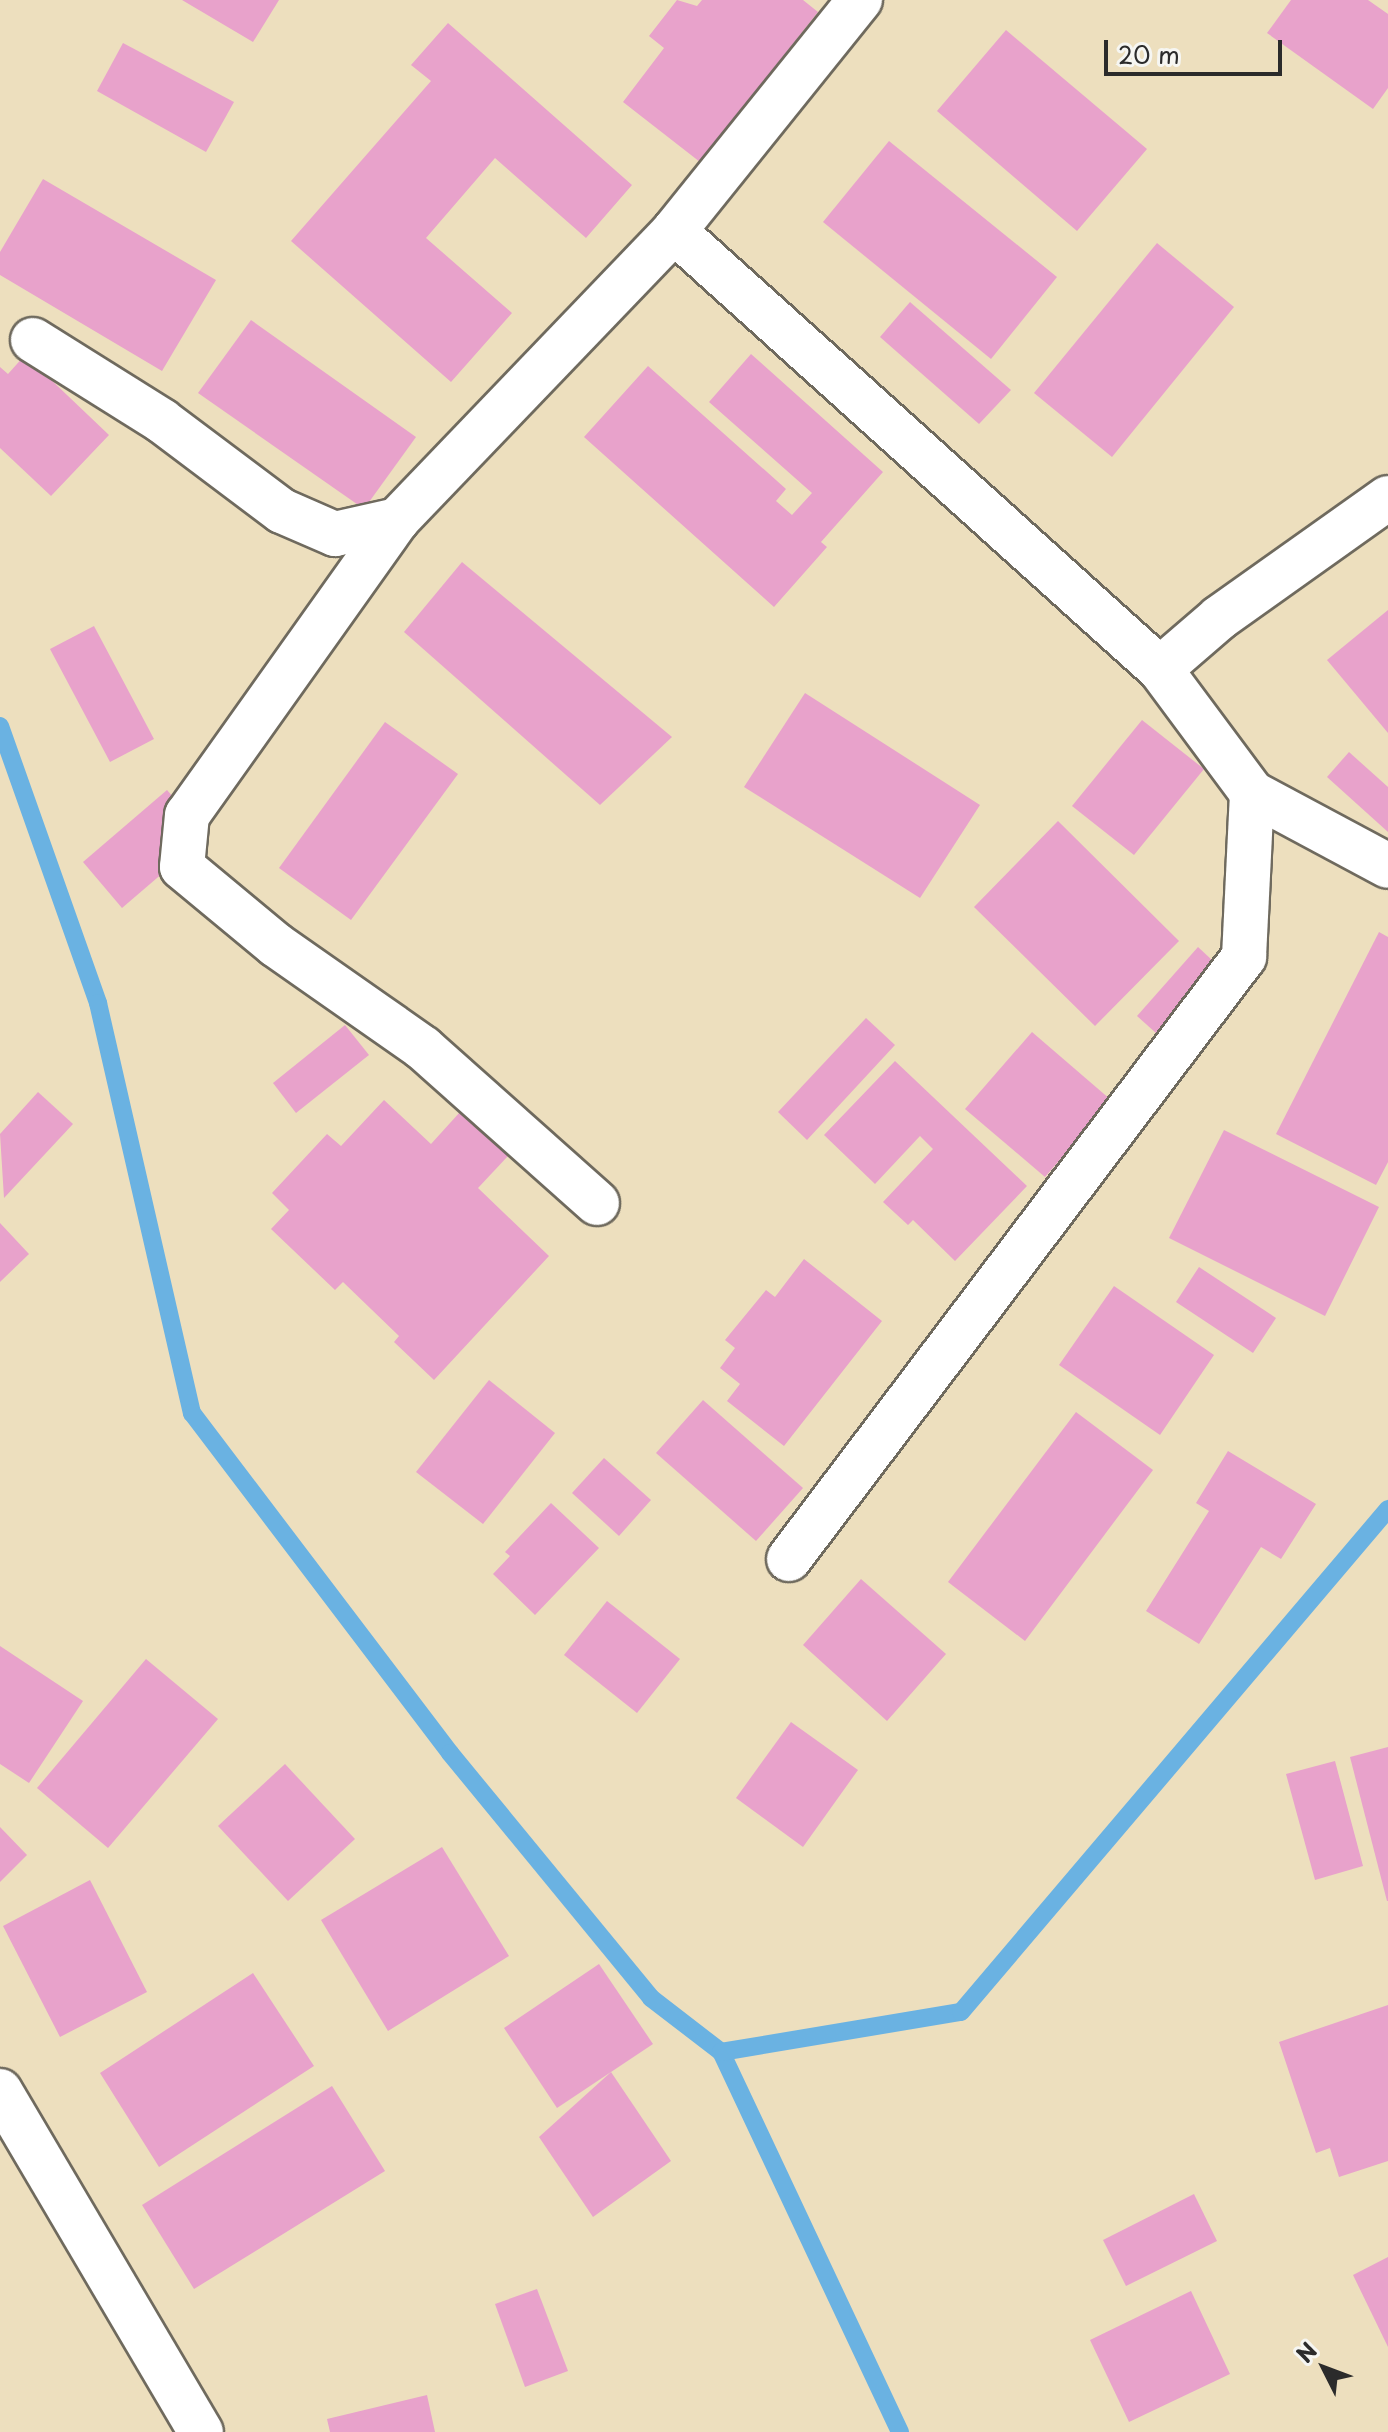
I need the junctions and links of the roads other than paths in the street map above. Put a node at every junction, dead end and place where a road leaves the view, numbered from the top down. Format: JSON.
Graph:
{"nodes":[{"id":1,"x":860,"y":0,"type":"edge"},
{"id":2,"x":674,"y":231,"type":"junction"},
{"id":3,"x":33,"y":340,"type":"dead end"},
{"id":4,"x":1388,"y":498,"type":"edge"},
{"id":5,"x":397,"y":520,"type":"junction"},
{"id":6,"x":1160,"y":669,"type":"junction"},
{"id":7,"x":1252,"y":793,"type":"junction"},
{"id":8,"x":1388,"y":866,"type":"edge"},
{"id":9,"x":597,"y":1203,"type":"dead end"},
{"id":10,"x":789,"y":1559,"type":"dead end"},
{"id":11,"x":0,"y":2091,"type":"edge"},
{"id":12,"x":201,"y":2432,"type":"edge"}],
"edges":[{"from":1,"to":2,"type":"street"},
{"from":2,"to":5,"type":"street"},
{"from":2,"to":6,"type":"street"},
{"from":3,"to":5,"type":"street"},
{"from":4,"to":6,"type":"street"},
{"from":5,"to":9,"type":"street"},
{"from":6,"to":7,"type":"street"},
{"from":7,"to":8,"type":"street"},
{"from":7,"to":10,"type":"street"},
{"from":11,"to":12,"type":"street"}]}
